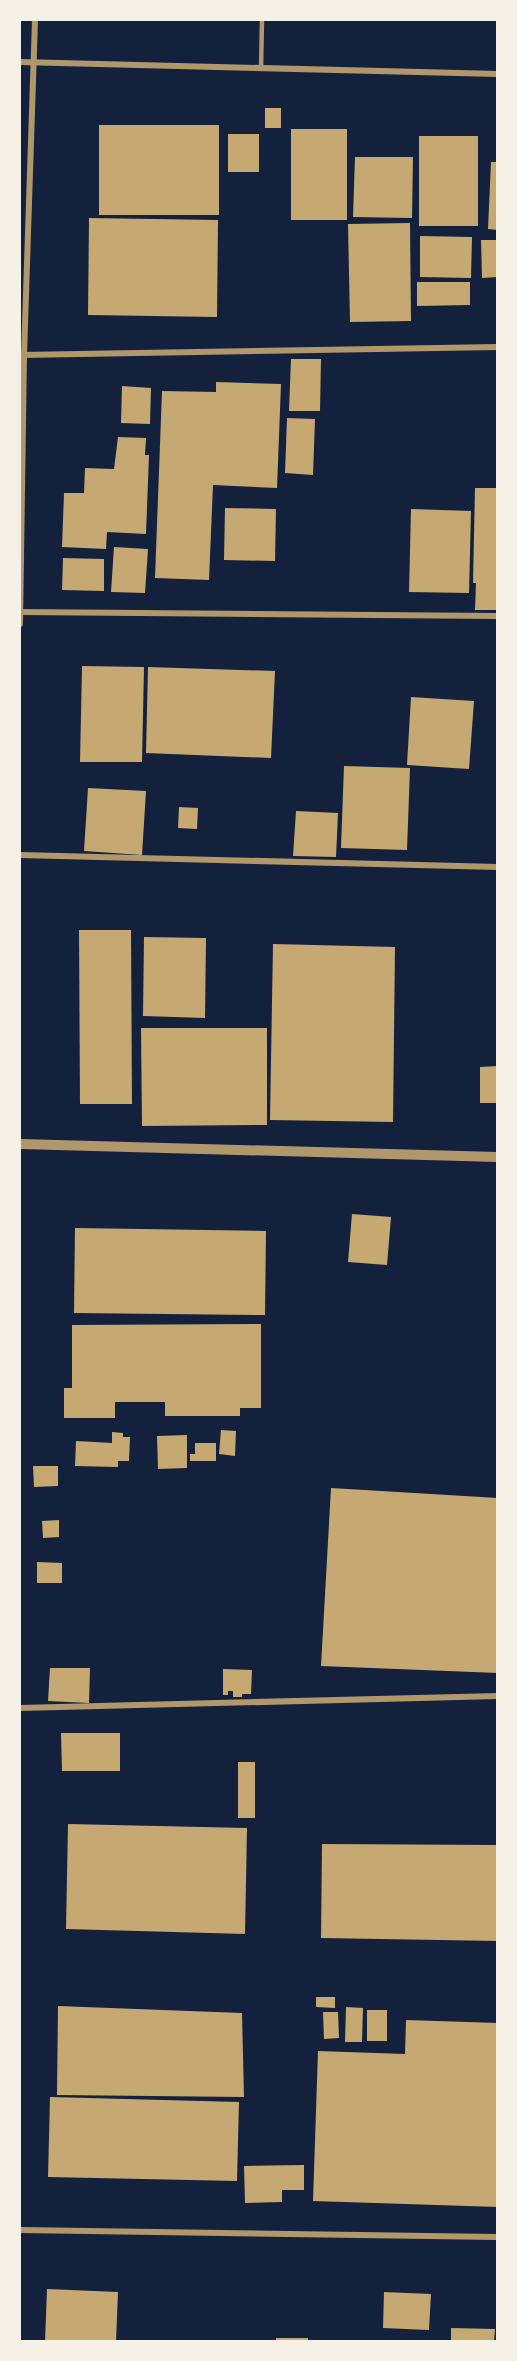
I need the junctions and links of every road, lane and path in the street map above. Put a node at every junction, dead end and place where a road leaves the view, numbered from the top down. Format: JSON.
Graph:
{"nodes":[{"id":1,"x":35,"y":20,"type":"edge"},
{"id":2,"x":262,"y":20,"type":"edge"},
{"id":3,"x":20,"y":62,"type":"edge"},
{"id":4,"x":35,"y":63,"type":"junction"},
{"id":5,"x":261,"y":69,"type":"junction"},
{"id":6,"x":498,"y":74,"type":"edge"},
{"id":7,"x":498,"y":347,"type":"edge"},
{"id":8,"x":22,"y":355,"type":"edge"},
{"id":9,"x":20,"y":612,"type":"edge"},
{"id":10,"x":498,"y":616,"type":"edge"},
{"id":11,"x":20,"y":624,"type":"edge"},
{"id":12,"x":20,"y":855,"type":"edge"},
{"id":13,"x":498,"y":867,"type":"edge"},
{"id":14,"x":20,"y":1144,"type":"edge"},
{"id":15,"x":498,"y":1157,"type":"edge"},
{"id":16,"x":498,"y":1696,"type":"edge"},
{"id":17,"x":20,"y":1708,"type":"edge"},
{"id":18,"x":20,"y":2230,"type":"edge"},
{"id":19,"x":498,"y":2237,"type":"edge"}],
"edges":[{"from":1,"to":4,"type":"street"},
{"from":2,"to":5,"type":"lane"},
{"from":3,"to":4,"type":"street"},
{"from":4,"to":5,"type":"street"},
{"from":4,"to":8,"type":"street"},
{"from":5,"to":6,"type":"street"},
{"from":7,"to":8,"type":"street"},
{"from":8,"to":9,"type":"street"},
{"from":9,"to":10,"type":"street"},
{"from":9,"to":11,"type":"street"},
{"from":12,"to":13,"type":"street"},
{"from":14,"to":15,"type":"street"},
{"from":16,"to":17,"type":"street"},
{"from":18,"to":19,"type":"street"}]}
